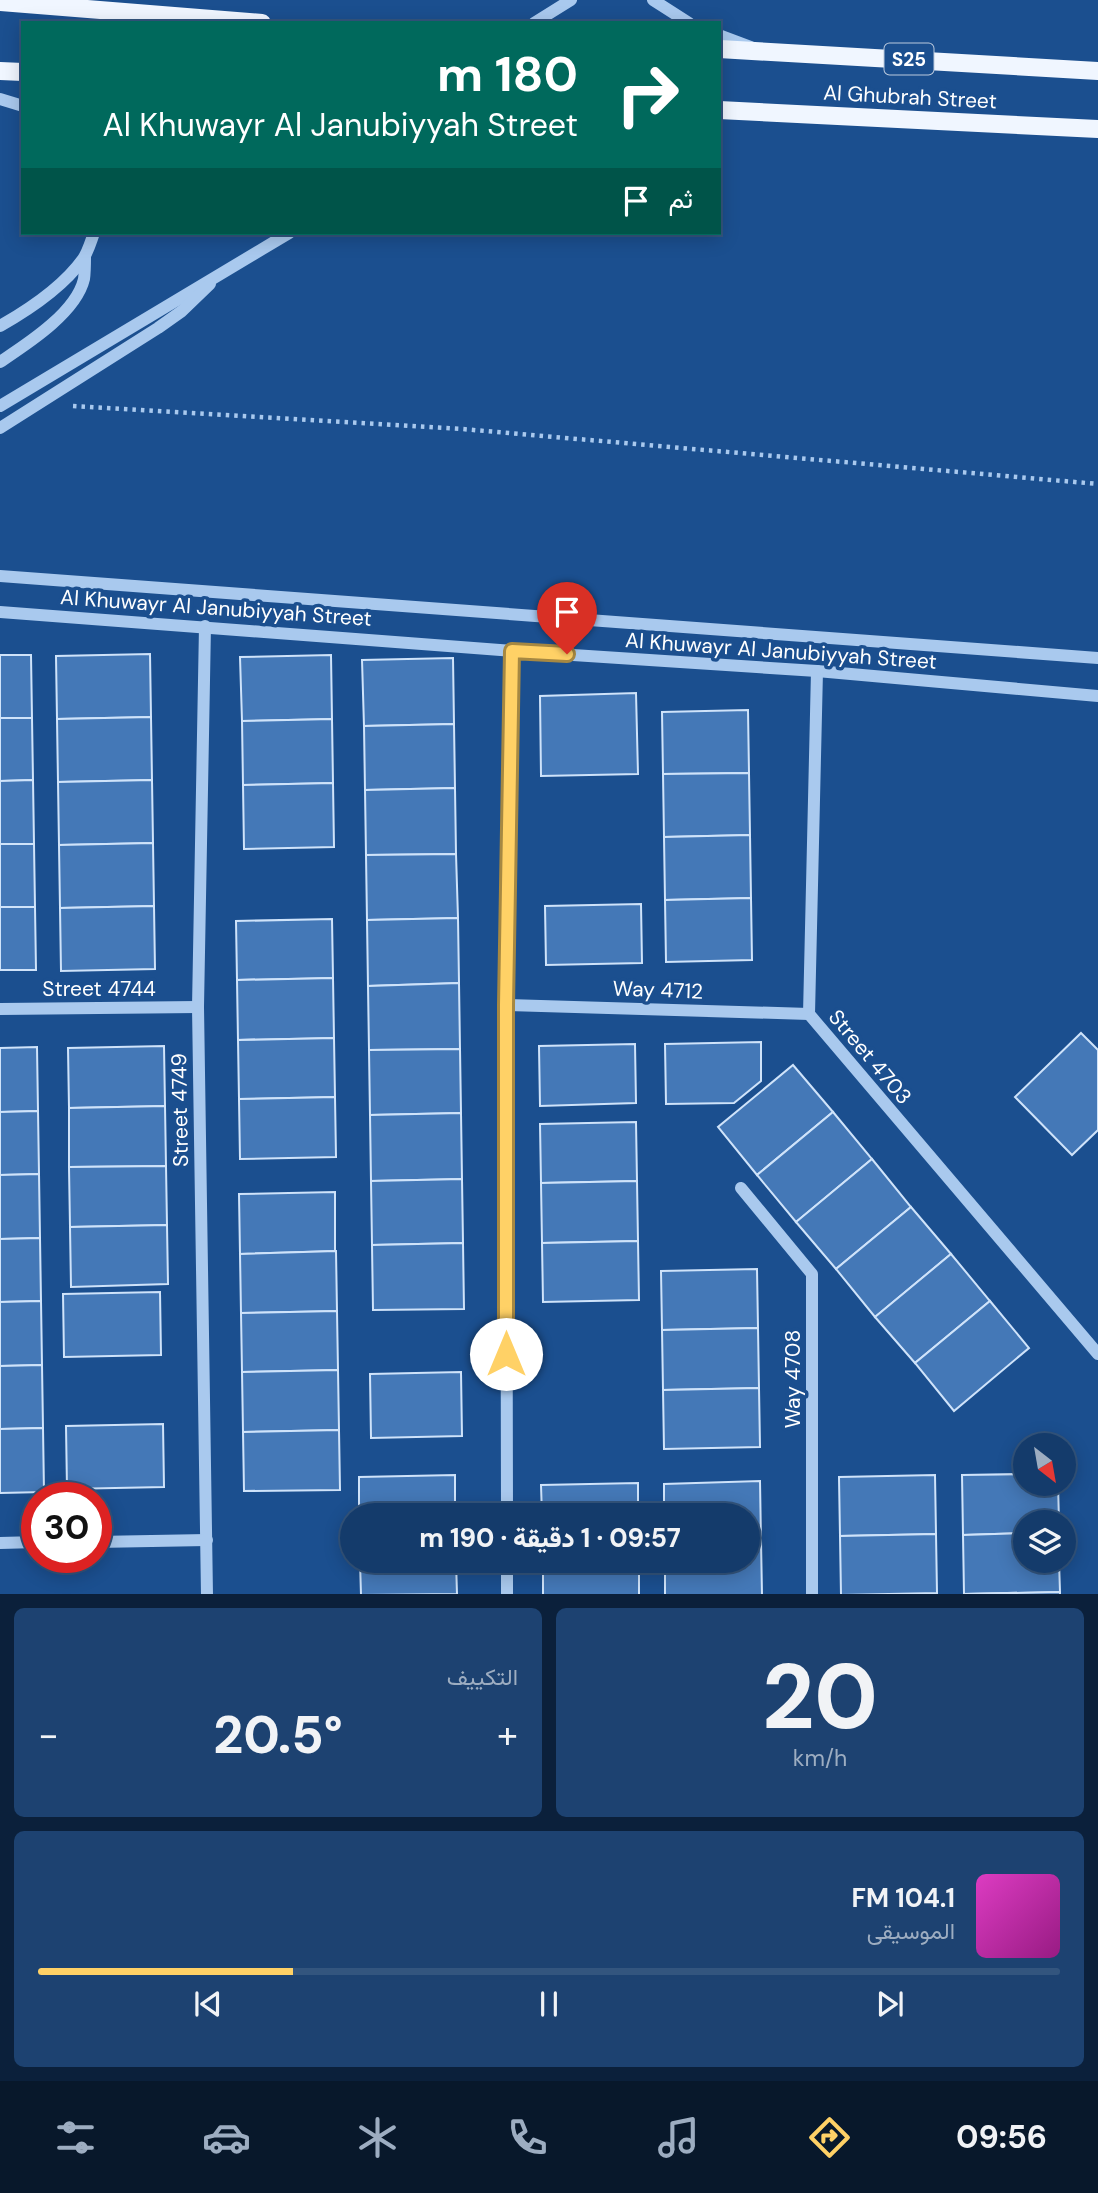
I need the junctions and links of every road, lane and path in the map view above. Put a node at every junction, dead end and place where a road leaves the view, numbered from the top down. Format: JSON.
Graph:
{"nodes":[{"id":1,"x":571,"y":0,"type":"edge"},
{"id":2,"x":653,"y":0,"type":"edge"},
{"id":3,"x":0,"y":2,"type":"edge"},
{"id":4,"x":237,"y":21,"type":"edge"},
{"id":5,"x":537,"y":21,"type":"edge"},
{"id":6,"x":686,"y":21,"type":"edge"},
{"id":7,"x":721,"y":36,"type":"edge"},
{"id":8,"x":721,"y":49,"type":"edge"},
{"id":9,"x":762,"y":51,"type":"junction"},
{"id":10,"x":0,"y":71,"type":"edge"},
{"id":11,"x":1098,"y":71,"type":"edge"},
{"id":12,"x":21,"y":72,"type":"edge"},
{"id":13,"x":0,"y":99,"type":"edge"},
{"id":14,"x":21,"y":105,"type":"edge"},
{"id":15,"x":721,"y":110,"type":"edge"},
{"id":16,"x":1098,"y":130,"type":"edge"},
{"id":17,"x":92,"y":235,"type":"edge"},
{"id":18,"x":286,"y":235,"type":"edge"},
{"id":19,"x":85,"y":257,"type":"junction"},
{"id":20,"x":220,"y":274,"type":"junction"},
{"id":21,"x":0,"y":326,"type":"edge"},
{"id":22,"x":0,"y":362,"type":"edge"},
{"id":23,"x":66,"y":405,"type":"dead end"},
{"id":24,"x":0,"y":406,"type":"edge"},
{"id":25,"x":0,"y":428,"type":"edge"},
{"id":26,"x":1098,"y":484,"type":"edge"},
{"id":27,"x":0,"y":569,"type":"edge"},
{"id":28,"x":0,"y":576,"type":"edge"},
{"id":29,"x":35,"y":579,"type":"junction"},
{"id":30,"x":0,"y":612,"type":"edge"},
{"id":31,"x":205,"y":626,"type":"junction"},
{"id":32,"x":512,"y":651,"type":"junction"},
{"id":33,"x":1098,"y":658,"type":"edge"},
{"id":34,"x":817,"y":671,"type":"junction"},
{"id":35,"x":1098,"y":696,"type":"edge"},
{"id":36,"x":506,"y":1005,"type":"junction"},
{"id":37,"x":198,"y":1007,"type":"junction"},
{"id":38,"x":0,"y":1009,"type":"edge"},
{"id":39,"x":808,"y":1014,"type":"junction"},
{"id":40,"x":741,"y":1188,"type":"dead end"},
{"id":41,"x":1098,"y":1354,"type":"edge"},
{"id":42,"x":507,"y":1503,"type":"edge"},
{"id":43,"x":207,"y":1540,"type":"junction"},
{"id":44,"x":21,"y":1542,"type":"edge"},
{"id":45,"x":112,"y":1542,"type":"edge"},
{"id":46,"x":0,"y":1543,"type":"edge"},
{"id":47,"x":507,"y":1573,"type":"edge"},
{"id":48,"x":207,"y":1594,"type":"edge"},
{"id":49,"x":507,"y":1594,"type":"edge"},
{"id":50,"x":812,"y":1594,"type":"edge"}],
"edges":[{"from":1,"to":5,"type":"street"},
{"from":2,"to":6,"type":"street"},
{"from":3,"to":4,"type":"main road"},
{"from":7,"to":9,"type":"street"},
{"from":8,"to":9,"type":"main road","name":"Al Ghubrah Street","number":"S25"},
{"from":9,"to":11,"type":"main road","name":"Al Ghubrah Street","number":"S25"},
{"from":10,"to":12,"type":"main road"},
{"from":13,"to":14,"type":"street"},
{"from":15,"to":16,"type":"main road","name":"Al Ghubrah Street"},
{"from":17,"to":19,"type":"street"},
{"from":18,"to":20,"type":"street"},
{"from":19,"to":21,"type":"street"},
{"from":19,"to":22,"type":"street"},
{"from":20,"to":24,"type":"street"},
{"from":20,"to":25,"type":"street"},
{"from":23,"to":26,"type":"path"},
{"from":27,"to":29,"type":"street"},
{"from":28,"to":29,"type":"street","name":"Al Khuwayr Al Janubiyyah Street"},
{"from":29,"to":33,"type":"street","name":"Al Khuwayr Al Janubiyyah Street"},
{"from":30,"to":31,"type":"street","name":"Al Khuwayr Al Janubiyyah Street"},
{"from":31,"to":32,"type":"street","name":"Al Khuwayr Al Janubiyyah Street"},
{"from":31,"to":37,"type":"street","name":"Street 4749"},
{"from":32,"to":34,"type":"street","name":"Al Khuwayr Al Janubiyyah Street"},
{"from":32,"to":36,"type":"street"},
{"from":34,"to":35,"type":"street","name":"Al Khuwayr Al Janubiyyah Street"},
{"from":34,"to":39,"type":"street","name":"Street 4703"},
{"from":36,"to":39,"type":"street","name":"Way 4712"},
{"from":36,"to":42,"type":"street"},
{"from":37,"to":38,"type":"street","name":"Street 4744"},
{"from":37,"to":43,"type":"street","name":"Street 4749"},
{"from":39,"to":41,"type":"street","name":"Street 4703"},
{"from":40,"to":50,"type":"street","name":"Way 4708"},
{"from":43,"to":45,"type":"street"},
{"from":43,"to":48,"type":"street","name":"Street 4749"},
{"from":44,"to":46,"type":"street"},
{"from":47,"to":49,"type":"street"}]}
